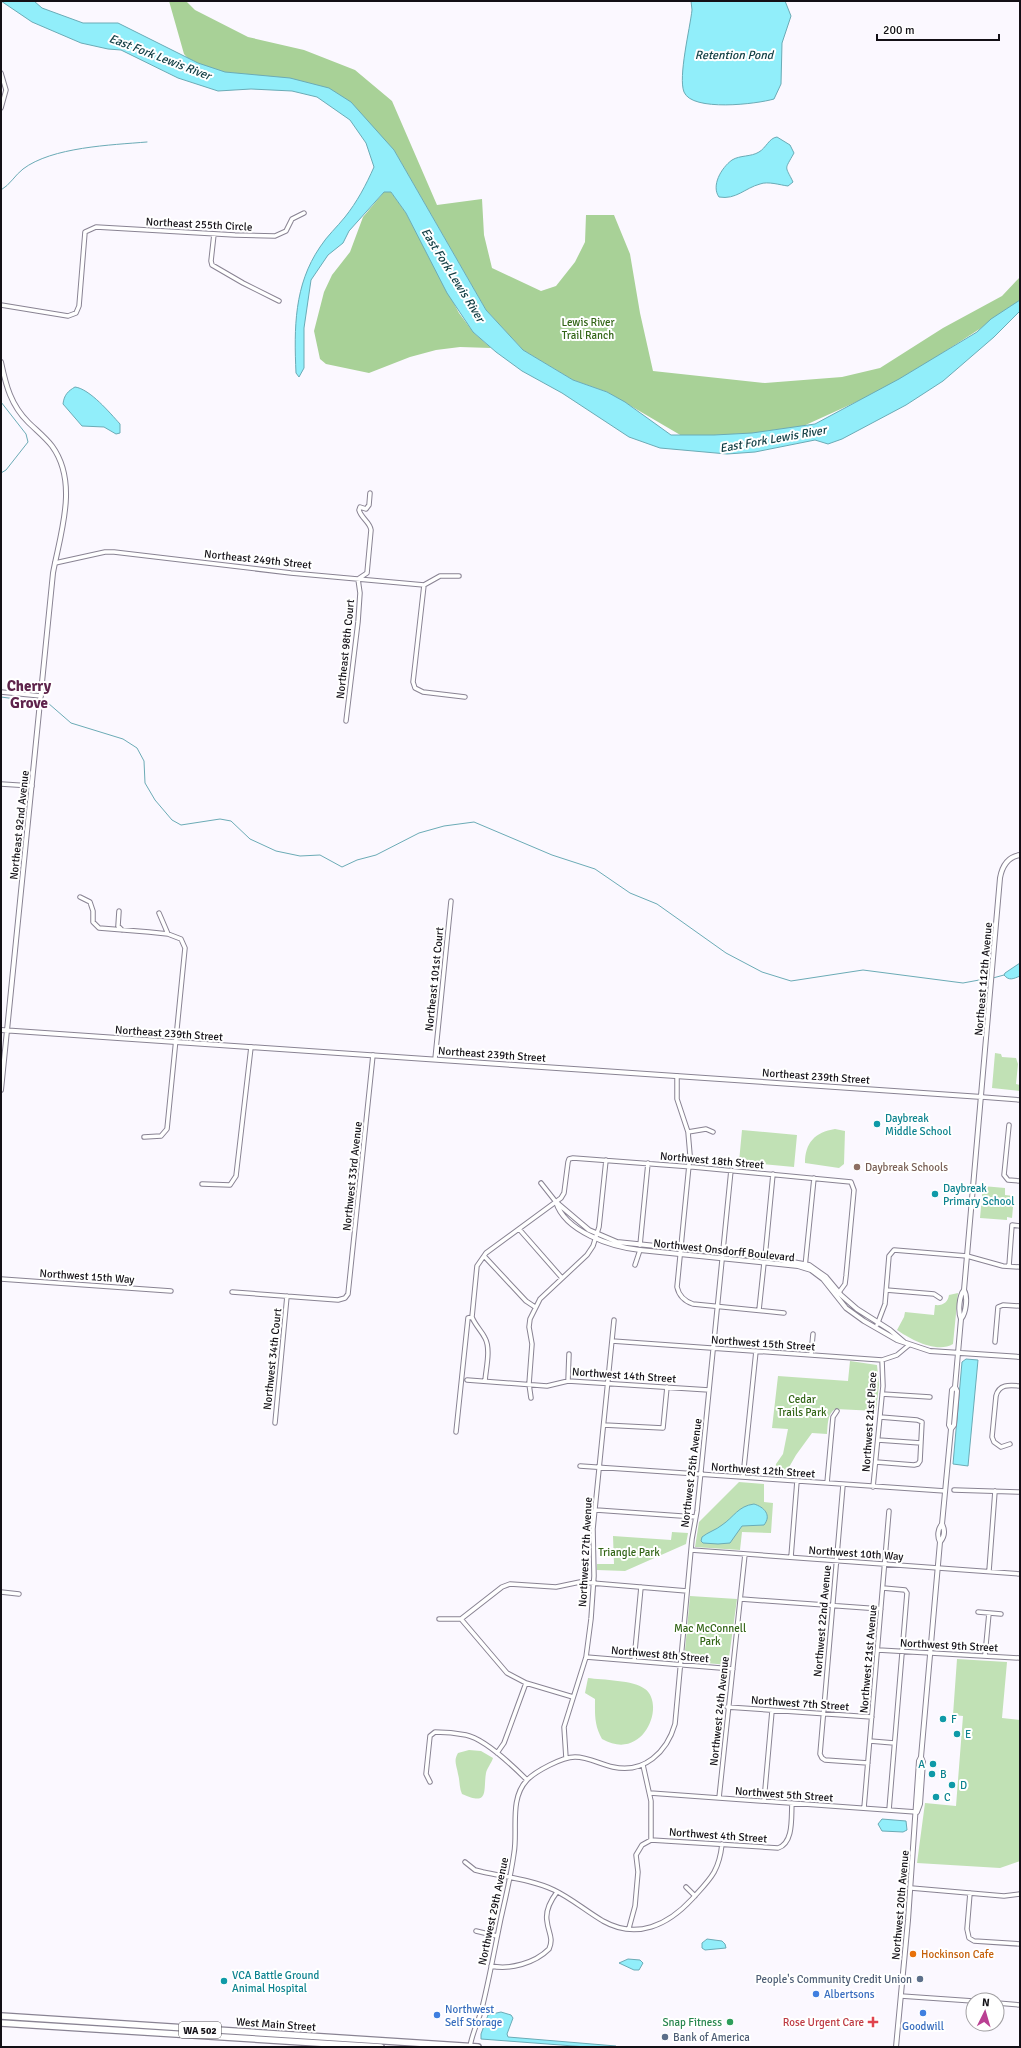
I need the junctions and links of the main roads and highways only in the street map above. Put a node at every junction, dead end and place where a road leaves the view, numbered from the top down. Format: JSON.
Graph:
{"nodes":[{"id":1,"x":1,"y":2016,"type":"edge"},
{"id":2,"x":1,"y":2023,"type":"edge"},
{"id":3,"x":381,"y":2047,"type":"edge"},
{"id":4,"x":470,"y":2047,"type":"edge"},
{"id":5,"x":478,"y":2047,"type":"edge"}],
"edges":[{"from":1,"to":4,"type":"highway","name":"West Main Street","number":"WA 502"},
{"from":2,"to":3,"type":"highway","name":"West Main Street","number":"WA 502"},
{"from":4,"to":5,"type":"highway","name":"West Main Street","number":"WA 502"}]}
